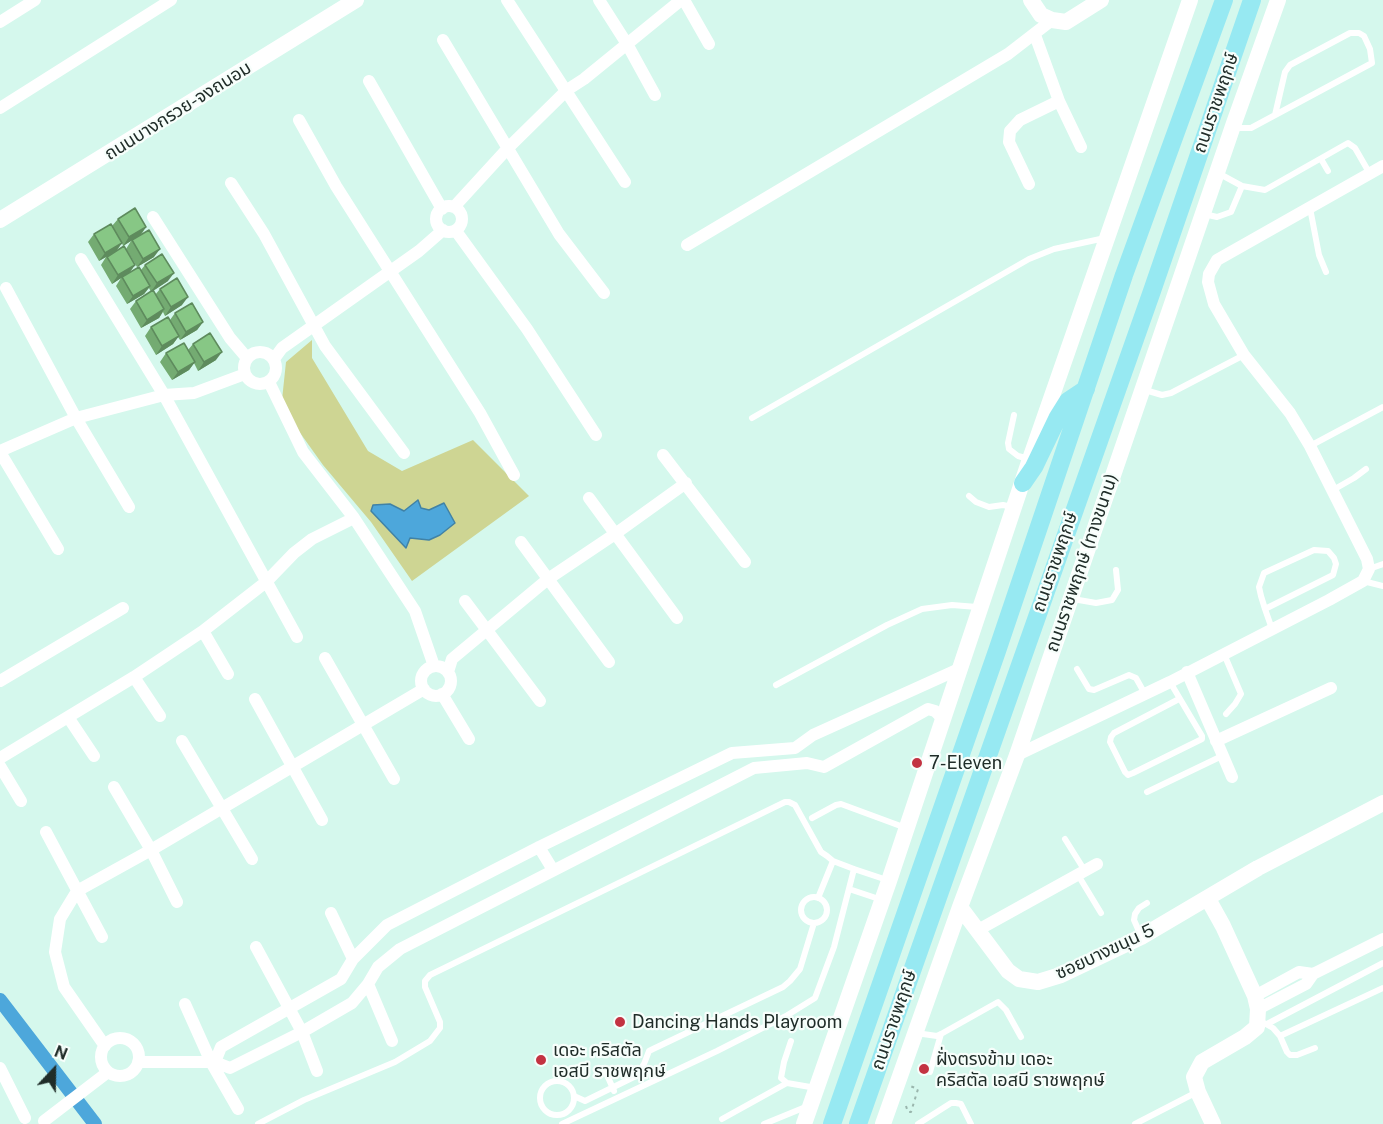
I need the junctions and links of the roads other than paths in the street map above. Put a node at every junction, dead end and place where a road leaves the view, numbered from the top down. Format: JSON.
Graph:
{"nodes":[{"id":1,"x":35,"y":0,"type":"edge"},
{"id":2,"x":171,"y":0,"type":"edge"},
{"id":3,"x":356,"y":0,"type":"edge"},
{"id":4,"x":507,"y":0,"type":"edge"},
{"id":5,"x":599,"y":0,"type":"edge"},
{"id":6,"x":683,"y":0,"type":"edge"},
{"id":7,"x":1031,"y":0,"type":"edge"},
{"id":8,"x":1101,"y":0,"type":"edge"},
{"id":9,"x":1190,"y":0,"type":"edge"},
{"id":10,"x":1224,"y":0,"type":"edge"},
{"id":11,"x":1252,"y":0,"type":"edge"},
{"id":12,"x":1278,"y":0,"type":"edge"},
{"id":13,"x":1052,"y":20,"type":"junction"},
{"id":14,"x":0,"y":22,"type":"edge"},
{"id":15,"x":1035,"y":35,"type":"junction"},
{"id":16,"x":443,"y":40,"type":"dead end"},
{"id":17,"x":627,"y":44,"type":"junction"},
{"id":18,"x":709,"y":44,"type":"dead end"},
{"id":19,"x":369,"y":81,"type":"dead end"},
{"id":20,"x":567,"y":90,"type":"junction"},
{"id":21,"x":655,"y":94,"type":"dead end"},
{"id":22,"x":1059,"y":101,"type":"junction"},
{"id":23,"x":0,"y":108,"type":"edge"},
{"id":24,"x":1275,"y":115,"type":"junction"},
{"id":25,"x":299,"y":120,"type":"dead end"},
{"id":26,"x":1232,"y":128,"type":"junction"},
{"id":27,"x":1081,"y":147,"type":"dead end"},
{"id":28,"x":508,"y":148,"type":"junction"},
{"id":29,"x":1321,"y":159,"type":"junction"},
{"id":30,"x":1383,"y":166,"type":"edge"},
{"id":31,"x":1328,"y":171,"type":"dead end"},
{"id":32,"x":1217,"y":173,"type":"junction"},
{"id":33,"x":1370,"y":174,"type":"junction"},
{"id":34,"x":625,"y":182,"type":"dead end"},
{"id":35,"x":231,"y":183,"type":"dead end"},
{"id":36,"x":1029,"y":183,"type":"dead end"},
{"id":37,"x":1242,"y":186,"type":"junction"},
{"id":38,"x":448,"y":208,"type":"junction"},
{"id":39,"x":1310,"y":208,"type":"junction"},
{"id":40,"x":1203,"y":214,"type":"junction"},
{"id":41,"x":153,"y":217,"type":"dead end"},
{"id":42,"x":0,"y":220,"type":"edge"},
{"id":43,"x":450,"y":231,"type":"junction"},
{"id":44,"x":1107,"y":238,"type":"junction"},
{"id":45,"x":687,"y":245,"type":"dead end"},
{"id":46,"x":81,"y":259,"type":"dead end"},
{"id":47,"x":390,"y":270,"type":"junction"},
{"id":48,"x":1326,"y":272,"type":"dead end"},
{"id":49,"x":6,"y":288,"type":"dead end"},
{"id":50,"x":604,"y":293,"type":"dead end"},
{"id":51,"x":312,"y":326,"type":"junction"},
{"id":52,"x":1244,"y":355,"type":"junction"},
{"id":53,"x":247,"y":358,"type":"junction"},
{"id":54,"x":274,"y":359,"type":"junction"},
{"id":55,"x":245,"y":374,"type":"junction"},
{"id":56,"x":269,"y":382,"type":"junction"},
{"id":57,"x":1086,"y":389,"type":"junction"},
{"id":58,"x":1142,"y":389,"type":"junction"},
{"id":59,"x":164,"y":395,"type":"junction"},
{"id":60,"x":1383,"y":407,"type":"edge"},
{"id":61,"x":1014,"y":415,"type":"dead end"},
{"id":62,"x":76,"y":418,"type":"junction"},
{"id":63,"x":752,"y":418,"type":"dead end"},
{"id":64,"x":596,"y":435,"type":"dead end"},
{"id":65,"x":1310,"y":446,"type":"junction"},
{"id":66,"x":0,"y":451,"type":"edge"},
{"id":67,"x":404,"y":453,"type":"dead end"},
{"id":68,"x":663,"y":454,"type":"dead end"},
{"id":69,"x":1030,"y":459,"type":"junction"},
{"id":70,"x":1366,"y":468,"type":"dead end"},
{"id":71,"x":514,"y":475,"type":"dead end"},
{"id":72,"x":686,"y":483,"type":"junction"},
{"id":73,"x":1023,"y":483,"type":"junction"},
{"id":74,"x":1333,"y":490,"type":"junction"},
{"id":75,"x":969,"y":496,"type":"dead end"},
{"id":76,"x":589,"y":498,"type":"dead end"},
{"id":77,"x":129,"y":507,"type":"dead end"},
{"id":78,"x":1015,"y":507,"type":"junction"},
{"id":79,"x":354,"y":518,"type":"junction"},
{"id":80,"x":615,"y":534,"type":"junction"},
{"id":81,"x":521,"y":542,"type":"dead end"},
{"id":82,"x":58,"y":549,"type":"dead end"},
{"id":83,"x":745,"y":562,"type":"dead end"},
{"id":84,"x":1383,"y":564,"type":"edge"},
{"id":85,"x":1369,"y":569,"type":"junction"},
{"id":86,"x":1116,"y":570,"type":"dead end"},
{"id":87,"x":548,"y":579,"type":"junction"},
{"id":88,"x":1363,"y":581,"type":"junction"},
{"id":89,"x":266,"y":582,"type":"junction"},
{"id":90,"x":1383,"y":586,"type":"edge"},
{"id":91,"x":1070,"y":598,"type":"junction"},
{"id":92,"x":465,"y":601,"type":"dead end"},
{"id":93,"x":981,"y":607,"type":"junction"},
{"id":94,"x":123,"y":608,"type":"dead end"},
{"id":95,"x":1265,"y":609,"type":"junction"},
{"id":96,"x":677,"y":618,"type":"dead end"},
{"id":97,"x":1272,"y":629,"type":"junction"},
{"id":98,"x":202,"y":631,"type":"junction"},
{"id":99,"x":488,"y":631,"type":"junction"},
{"id":100,"x":297,"y":637,"type":"dead end"},
{"id":101,"x":1224,"y":653,"type":"junction"},
{"id":102,"x":325,"y":658,"type":"dead end"},
{"id":103,"x":609,"y":662,"type":"dead end"},
{"id":104,"x":434,"y":666,"type":"junction"},
{"id":105,"x":959,"y":669,"type":"junction"},
{"id":106,"x":1077,"y":669,"type":"dead end"},
{"id":107,"x":448,"y":672,"type":"junction"},
{"id":108,"x":1187,"y":672,"type":"junction"},
{"id":109,"x":228,"y":674,"type":"dead end"},
{"id":110,"x":134,"y":677,"type":"junction"},
{"id":111,"x":0,"y":681,"type":"edge"},
{"id":112,"x":1170,"y":681,"type":"junction"},
{"id":113,"x":776,"y":685,"type":"dead end"},
{"id":114,"x":424,"y":688,"type":"junction"},
{"id":115,"x":1331,"y":688,"type":"dead end"},
{"id":116,"x":442,"y":694,"type":"junction"},
{"id":117,"x":1145,"y":694,"type":"junction"},
{"id":118,"x":255,"y":699,"type":"dead end"},
{"id":119,"x":1179,"y":699,"type":"junction"},
{"id":120,"x":540,"y":701,"type":"dead end"},
{"id":121,"x":1226,"y":714,"type":"dead end"},
{"id":122,"x":160,"y":716,"type":"dead end"},
{"id":123,"x":68,"y":717,"type":"junction"},
{"id":124,"x":943,"y":719,"type":"junction"},
{"id":125,"x":364,"y":724,"type":"junction"},
{"id":126,"x":469,"y":740,"type":"dead end"},
{"id":127,"x":182,"y":741,"type":"dead end"},
{"id":128,"x":1216,"y":741,"type":"junction"},
{"id":129,"x":1017,"y":755,"type":"junction"},
{"id":130,"x":94,"y":756,"type":"dead end"},
{"id":131,"x":1222,"y":756,"type":"junction"},
{"id":132,"x":0,"y":758,"type":"edge"},
{"id":133,"x":0,"y":766,"type":"edge"},
{"id":134,"x":293,"y":766,"type":"junction"},
{"id":135,"x":1232,"y":777,"type":"dead end"},
{"id":136,"x":394,"y":779,"type":"dead end"},
{"id":137,"x":114,"y":787,"type":"dead end"},
{"id":138,"x":1147,"y":792,"type":"dead end"},
{"id":139,"x":21,"y":801,"type":"dead end"},
{"id":140,"x":1383,"y":803,"type":"edge"},
{"id":141,"x":221,"y":808,"type":"junction"},
{"id":142,"x":812,"y":818,"type":"dead end"},
{"id":143,"x":322,"y":820,"type":"dead end"},
{"id":144,"x":907,"y":828,"type":"junction"},
{"id":145,"x":46,"y":832,"type":"dead end"},
{"id":146,"x":1065,"y":839,"type":"dead end"},
{"id":147,"x":539,"y":847,"type":"junction"},
{"id":148,"x":151,"y":850,"type":"junction"},
{"id":149,"x":252,"y":859,"type":"dead end"},
{"id":150,"x":833,"y":861,"type":"junction"},
{"id":151,"x":1097,"y":864,"type":"dead end"},
{"id":152,"x":854,"y":869,"type":"junction"},
{"id":153,"x":553,"y":870,"type":"junction"},
{"id":154,"x":1082,"y":873,"type":"junction"},
{"id":155,"x":889,"y":881,"type":"junction"},
{"id":156,"x":849,"y":889,"type":"junction"},
{"id":157,"x":77,"y":891,"type":"junction"},
{"id":158,"x":818,"y":898,"type":"junction"},
{"id":159,"x":1208,"y":899,"type":"junction"},
{"id":160,"x":882,"y":901,"type":"junction"},
{"id":161,"x":177,"y":902,"type":"dead end"},
{"id":162,"x":1147,"y":903,"type":"dead end"},
{"id":163,"x":960,"y":907,"type":"junction"},
{"id":164,"x":331,"y":913,"type":"dead end"},
{"id":165,"x":1101,"y":913,"type":"dead end"},
{"id":166,"x":814,"y":923,"type":"junction"},
{"id":167,"x":978,"y":930,"type":"junction"},
{"id":168,"x":1142,"y":937,"type":"junction"},
{"id":169,"x":102,"y":938,"type":"dead end"},
{"id":170,"x":1383,"y":939,"type":"edge"},
{"id":171,"x":256,"y":947,"type":"dead end"},
{"id":172,"x":353,"y":959,"type":"junction"},
{"id":173,"x":1383,"y":963,"type":"edge"},
{"id":174,"x":368,"y":984,"type":"junction"},
{"id":175,"x":1383,"y":988,"type":"edge"},
{"id":176,"x":185,"y":1004,"type":"dead end"},
{"id":177,"x":290,"y":1009,"type":"junction"},
{"id":178,"x":1260,"y":1012,"type":"junction"},
{"id":179,"x":302,"y":1032,"type":"junction"},
{"id":180,"x":916,"y":1033,"type":"junction"},
{"id":181,"x":941,"y":1034,"type":"junction"},
{"id":182,"x":1280,"y":1036,"type":"junction"},
{"id":183,"x":1022,"y":1037,"type":"dead end"},
{"id":184,"x":392,"y":1041,"type":"dead end"},
{"id":185,"x":791,"y":1041,"type":"dead end"},
{"id":186,"x":105,"y":1046,"type":"junction"},
{"id":187,"x":1315,"y":1048,"type":"dead end"},
{"id":188,"x":138,"y":1062,"type":"junction"},
{"id":189,"x":213,"y":1062,"type":"junction"},
{"id":190,"x":0,"y":1068,"type":"edge"},
{"id":191,"x":604,"y":1068,"type":"dead end"},
{"id":192,"x":317,"y":1071,"type":"dead end"},
{"id":193,"x":108,"y":1072,"type":"junction"},
{"id":194,"x":640,"y":1072,"type":"junction"},
{"id":195,"x":930,"y":1072,"type":"dead end"},
{"id":196,"x":787,"y":1083,"type":"junction"},
{"id":197,"x":647,"y":1084,"type":"junction"},
{"id":198,"x":613,"y":1088,"type":"junction"},
{"id":199,"x":1198,"y":1092,"type":"junction"},
{"id":200,"x":574,"y":1096,"type":"junction"},
{"id":201,"x":814,"y":1096,"type":"junction"},
{"id":202,"x":617,"y":1097,"type":"junction"},
{"id":203,"x":238,"y":1109,"type":"dead end"},
{"id":204,"x":559,"y":1115,"type":"junction"},
{"id":205,"x":722,"y":1119,"type":"dead end"},
{"id":206,"x":23,"y":1121,"type":"edge"},
{"id":207,"x":44,"y":1123,"type":"edge"},
{"id":208,"x":258,"y":1124,"type":"edge"},
{"id":209,"x":562,"y":1124,"type":"edge"},
{"id":210,"x":766,"y":1124,"type":"edge"},
{"id":211,"x":804,"y":1124,"type":"edge"},
{"id":212,"x":832,"y":1124,"type":"edge"},
{"id":213,"x":858,"y":1124,"type":"edge"},
{"id":214,"x":883,"y":1124,"type":"edge"},
{"id":215,"x":918,"y":1124,"type":"edge"},
{"id":216,"x":971,"y":1124,"type":"edge"},
{"id":217,"x":1135,"y":1124,"type":"edge"},
{"id":218,"x":1213,"y":1124,"type":"edge"}],
"edges":[{"from":1,"to":14,"type":"street"},
{"from":2,"to":23,"type":"street"},
{"from":3,"to":42,"type":"main road","name":"ถนนบางกรวย-จงถนอม"},
{"from":4,"to":20,"type":"street"},
{"from":5,"to":17,"type":"street"},
{"from":6,"to":17,"type":"street"},
{"from":6,"to":18,"type":"street"},
{"from":7,"to":13,"type":"main road"},
{"from":8,"to":13,"type":"main road"},
{"from":9,"to":44,"type":"main road"},
{"from":10,"to":57,"type":"main road","name":"ถนนราชพฤกษ์"},
{"from":11,"to":213,"type":"main road","name":"ถนนราชพฤกษ์"},
{"from":12,"to":26,"type":"main road","name":"ถนนราชพฤกษ์ (ทางขนาน)"},
{"from":13,"to":15,"type":"street"},
{"from":15,"to":22,"type":"street"},
{"from":15,"to":45,"type":"street"},
{"from":16,"to":28,"type":"street"},
{"from":17,"to":20,"type":"street"},
{"from":17,"to":21,"type":"street"},
{"from":19,"to":38,"type":"street"},
{"from":20,"to":28,"type":"street"},
{"from":20,"to":34,"type":"street"},
{"from":22,"to":27,"type":"street"},
{"from":22,"to":36,"type":"street"},
{"from":24,"to":24,"type":"lane"},
{"from":24,"to":26,"type":"lane"},
{"from":25,"to":47,"type":"street"},
{"from":26,"to":32,"type":"main road","name":"ถนนราชพฤกษ์ (ทางขนาน)"},
{"from":28,"to":38,"type":"street"},
{"from":28,"to":50,"type":"street"},
{"from":29,"to":31,"type":"lane"},
{"from":29,"to":33,"type":"lane"},
{"from":29,"to":37,"type":"lane"},
{"from":30,"to":33,"type":"street"},
{"from":32,"to":37,"type":"lane"},
{"from":32,"to":40,"type":"main road","name":"ถนนราชพฤกษ์ (ทางขนาน)"},
{"from":33,"to":39,"type":"street"},
{"from":35,"to":51,"type":"street"},
{"from":37,"to":40,"type":"lane"},
{"from":38,"to":43,"type":"street"},
{"from":38,"to":43,"type":"street"},
{"from":39,"to":48,"type":"lane"},
{"from":39,"to":52,"type":"street"},
{"from":40,"to":58,"type":"main road","name":"ถนนราชพฤกษ์ (ทางขนาน)"},
{"from":41,"to":53,"type":"street"},
{"from":43,"to":47,"type":"street"},
{"from":43,"to":64,"type":"street"},
{"from":44,"to":63,"type":"lane"},
{"from":44,"to":69,"type":"main road"},
{"from":46,"to":59,"type":"street"},
{"from":47,"to":51,"type":"street"},
{"from":47,"to":71,"type":"street"},
{"from":49,"to":62,"type":"street"},
{"from":51,"to":54,"type":"street"},
{"from":51,"to":67,"type":"street"},
{"from":52,"to":58,"type":"lane"},
{"from":52,"to":65,"type":"street"},
{"from":53,"to":54,"type":"street"},
{"from":53,"to":55,"type":"street"},
{"from":54,"to":56,"type":"street"},
{"from":55,"to":56,"type":"street"},
{"from":55,"to":59,"type":"street"},
{"from":56,"to":79,"type":"street"},
{"from":57,"to":73,"type":"main road"},
{"from":57,"to":212,"type":"main road","name":"ถนนราชพฤกษ์"},
{"from":58,"to":91,"type":"main road","name":"ถนนราชพฤกษ์ (ทางขนาน)"},
{"from":59,"to":62,"type":"street"},
{"from":59,"to":89,"type":"street"},
{"from":60,"to":65,"type":"lane"},
{"from":61,"to":69,"type":"lane"},
{"from":62,"to":66,"type":"street"},
{"from":62,"to":77,"type":"street"},
{"from":65,"to":74,"type":"street"},
{"from":66,"to":82,"type":"street"},
{"from":68,"to":72,"type":"street"},
{"from":69,"to":73,"type":"main road"},
{"from":70,"to":74,"type":"lane"},
{"from":72,"to":80,"type":"street"},
{"from":72,"to":83,"type":"street"},
{"from":73,"to":78,"type":"main road"},
{"from":74,"to":85,"type":"street"},
{"from":75,"to":78,"type":"lane"},
{"from":76,"to":80,"type":"street"},
{"from":78,"to":93,"type":"main road"},
{"from":79,"to":89,"type":"street"},
{"from":79,"to":104,"type":"street"},
{"from":80,"to":87,"type":"street"},
{"from":80,"to":96,"type":"street"},
{"from":81,"to":87,"type":"street"},
{"from":84,"to":85,"type":"lane"},
{"from":85,"to":88,"type":"street"},
{"from":86,"to":91,"type":"lane"},
{"from":87,"to":99,"type":"street"},
{"from":87,"to":103,"type":"street"},
{"from":88,"to":90,"type":"lane"},
{"from":88,"to":97,"type":"street"},
{"from":89,"to":98,"type":"street"},
{"from":89,"to":100,"type":"street"},
{"from":91,"to":129,"type":"main road","name":"ถนนราชพฤกษ์ (ทางขนาน)"},
{"from":92,"to":99,"type":"street"},
{"from":93,"to":105,"type":"main road"},
{"from":93,"to":113,"type":"lane"},
{"from":94,"to":111,"type":"street"},
{"from":95,"to":95,"type":"lane"},
{"from":95,"to":97,"type":"lane"},
{"from":97,"to":101,"type":"street"},
{"from":98,"to":109,"type":"street"},
{"from":98,"to":110,"type":"street"},
{"from":99,"to":107,"type":"street"},
{"from":99,"to":120,"type":"street"},
{"from":101,"to":108,"type":"street"},
{"from":101,"to":121,"type":"lane"},
{"from":102,"to":125,"type":"street"},
{"from":104,"to":107,"type":"street"},
{"from":104,"to":114,"type":"street"},
{"from":105,"to":124,"type":"main road"},
{"from":105,"to":147,"type":"street"},
{"from":106,"to":117,"type":"lane"},
{"from":107,"to":116,"type":"street"},
{"from":108,"to":112,"type":"street"},
{"from":108,"to":128,"type":"street"},
{"from":110,"to":122,"type":"street"},
{"from":110,"to":123,"type":"street"},
{"from":112,"to":117,"type":"street"},
{"from":112,"to":119,"type":"lane"},
{"from":114,"to":116,"type":"street"},
{"from":114,"to":125,"type":"street"},
{"from":115,"to":128,"type":"street"},
{"from":116,"to":126,"type":"street"},
{"from":117,"to":129,"type":"street"},
{"from":118,"to":134,"type":"street"},
{"from":119,"to":119,"type":"lane"},
{"from":123,"to":130,"type":"street"},
{"from":123,"to":132,"type":"street"},
{"from":124,"to":144,"type":"main road"},
{"from":124,"to":153,"type":"street"},
{"from":125,"to":134,"type":"street"},
{"from":125,"to":136,"type":"street"},
{"from":127,"to":141,"type":"street"},
{"from":128,"to":131,"type":"street"},
{"from":129,"to":163,"type":"main road","name":"ถนนราชพฤกษ์ (ทางขนาน)"},
{"from":131,"to":135,"type":"street"},
{"from":131,"to":138,"type":"lane"},
{"from":133,"to":139,"type":"street"},
{"from":134,"to":141,"type":"street"},
{"from":134,"to":143,"type":"street"},
{"from":137,"to":148,"type":"street"},
{"from":140,"to":159,"type":"main road","name":"ซอยบางขนุน 5"},
{"from":141,"to":148,"type":"street"},
{"from":141,"to":149,"type":"street"},
{"from":142,"to":144,"type":"lane"},
{"from":144,"to":155,"type":"main road"},
{"from":145,"to":157,"type":"street"},
{"from":146,"to":154,"type":"lane"},
{"from":147,"to":153,"type":"street"},
{"from":147,"to":172,"type":"street"},
{"from":148,"to":157,"type":"street"},
{"from":148,"to":161,"type":"street"},
{"from":150,"to":152,"type":"lane"},
{"from":150,"to":158,"type":"lane"},
{"from":150,"to":208,"type":"lane"},
{"from":151,"to":154,"type":"street"},
{"from":152,"to":155,"type":"lane"},
{"from":152,"to":156,"type":"lane"},
{"from":153,"to":174,"type":"street"},
{"from":154,"to":165,"type":"lane"},
{"from":154,"to":167,"type":"street"},
{"from":155,"to":160,"type":"main road"},
{"from":156,"to":160,"type":"lane"},
{"from":156,"to":197,"type":"lane"},
{"from":157,"to":169,"type":"street"},
{"from":157,"to":186,"type":"street"},
{"from":158,"to":166,"type":"lane"},
{"from":158,"to":166,"type":"lane"},
{"from":159,"to":168,"type":"main road","name":"ซอยบางขนุน 5"},
{"from":159,"to":178,"type":"main road"},
{"from":160,"to":201,"type":"main road"},
{"from":162,"to":168,"type":"lane"},
{"from":163,"to":167,"type":"main road","name":"ซอยบางขนุน 5"},
{"from":163,"to":180,"type":"main road","name":"ถนนราชพฤกษ์ (ทางขนาน)"},
{"from":164,"to":172,"type":"street"},
{"from":166,"to":194,"type":"lane"},
{"from":167,"to":168,"type":"main road","name":"ซอยบางขนุน 5"},
{"from":170,"to":178,"type":"street"},
{"from":171,"to":177,"type":"street"},
{"from":172,"to":177,"type":"street"},
{"from":173,"to":178,"type":"lane"},
{"from":174,"to":179,"type":"street"},
{"from":174,"to":184,"type":"street"},
{"from":175,"to":182,"type":"lane"},
{"from":176,"to":189,"type":"street"},
{"from":177,"to":179,"type":"street"},
{"from":177,"to":189,"type":"street"},
{"from":178,"to":182,"type":"lane"},
{"from":178,"to":199,"type":"main road"},
{"from":179,"to":189,"type":"street"},
{"from":179,"to":192,"type":"street"},
{"from":180,"to":181,"type":"lane"},
{"from":180,"to":214,"type":"main road","name":"ถนนราชพฤกษ์ (ทางขนาน)"},
{"from":181,"to":183,"type":"lane"},
{"from":181,"to":195,"type":"lane"},
{"from":182,"to":187,"type":"lane"},
{"from":185,"to":196,"type":"lane"},
{"from":186,"to":188,"type":"street"},
{"from":186,"to":193,"type":"street"},
{"from":188,"to":189,"type":"street"},
{"from":188,"to":193,"type":"street"},
{"from":189,"to":203,"type":"street"},
{"from":190,"to":206,"type":"street"},
{"from":191,"to":198,"type":"lane"},
{"from":193,"to":207,"type":"street"},
{"from":194,"to":197,"type":"lane"},
{"from":194,"to":198,"type":"lane"},
{"from":196,"to":201,"type":"lane"},
{"from":196,"to":205,"type":"lane"},
{"from":197,"to":202,"type":"lane"},
{"from":198,"to":200,"type":"lane"},
{"from":198,"to":202,"type":"lane"},
{"from":199,"to":217,"type":"lane"},
{"from":199,"to":218,"type":"main road"},
{"from":200,"to":204,"type":"lane"},
{"from":200,"to":204,"type":"lane"},
{"from":201,"to":210,"type":"lane"},
{"from":201,"to":211,"type":"main road"},
{"from":202,"to":209,"type":"lane"},
{"from":204,"to":209,"type":"lane"},
{"from":206,"to":207,"type":"street"},
{"from":215,"to":216,"type":"lane"}]}
